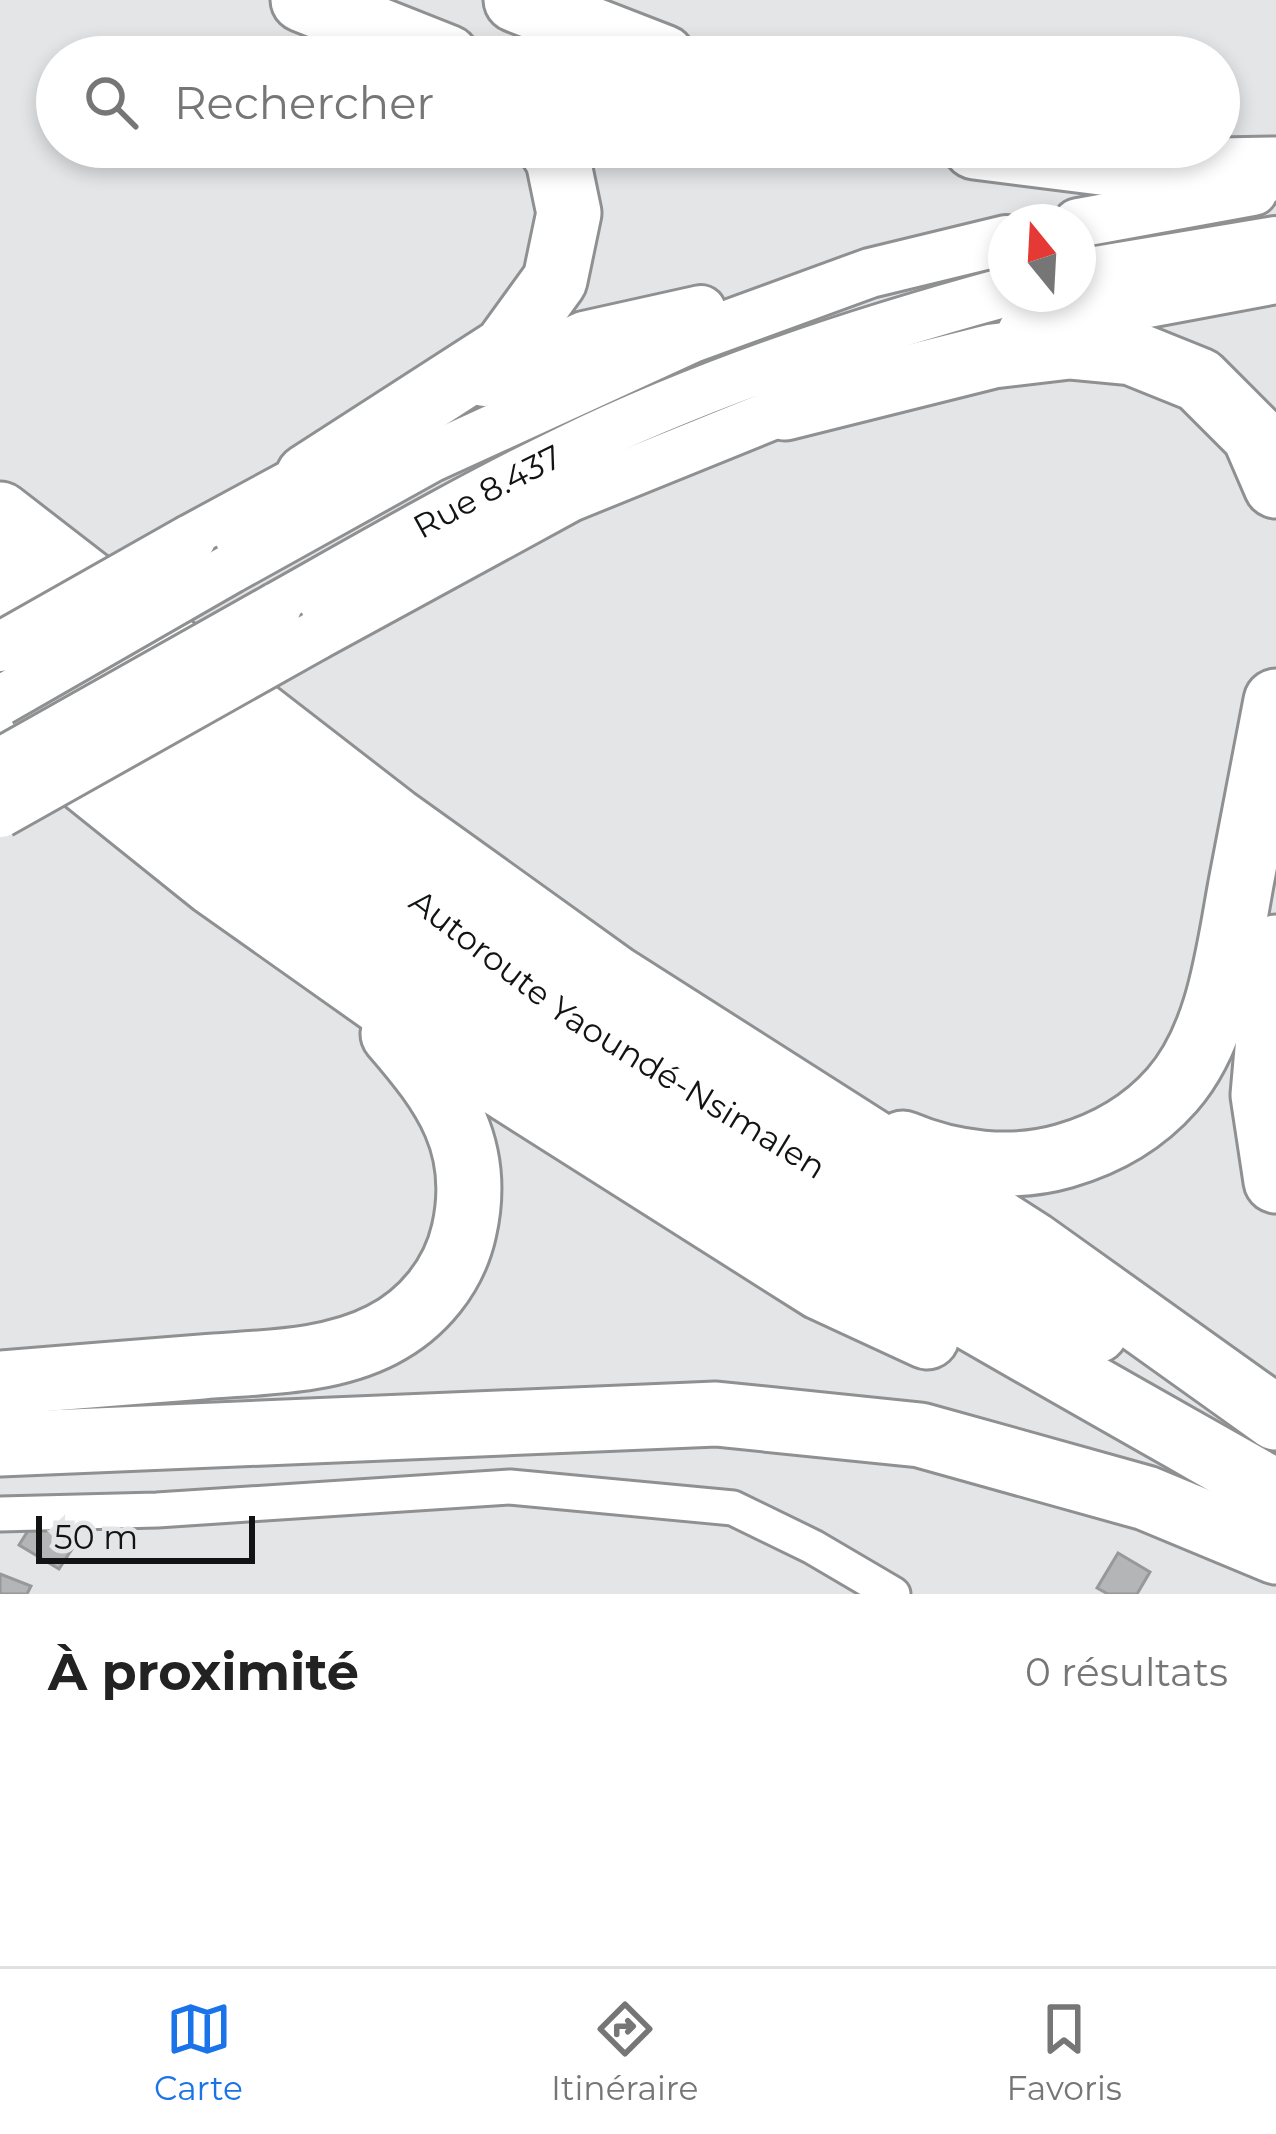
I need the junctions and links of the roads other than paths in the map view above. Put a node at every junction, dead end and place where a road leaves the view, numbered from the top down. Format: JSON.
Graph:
{"nodes":[{"id":1,"x":303,"y":0,"type":"edge"},
{"id":2,"x":517,"y":0,"type":"edge"},
{"id":3,"x":394,"y":36,"type":"edge"},
{"id":4,"x":610,"y":36,"type":"edge"},
{"id":5,"x":560,"y":168,"type":"edge"},
{"id":6,"x":1141,"y":168,"type":"edge"},
{"id":7,"x":1276,"y":169,"type":"edge"},
{"id":8,"x":1276,"y":188,"type":"edge"},
{"id":9,"x":1096,"y":220,"type":"edge"},
{"id":10,"x":1276,"y":241,"type":"edge"},
{"id":11,"x":988,"y":244,"type":"edge"},
{"id":12,"x":1096,"y":271,"type":"edge"},
{"id":13,"x":870,"y":273,"type":"junction"},
{"id":14,"x":1276,"y":279,"type":"edge"},
{"id":15,"x":988,"y":297,"type":"edge"},
{"id":16,"x":785,"y":408,"type":"junction"},
{"id":17,"x":308,"y":476,"type":"junction"},
{"id":18,"x":1276,"y":486,"type":"edge"},
{"id":19,"x":0,"y":514,"type":"edge"},
{"id":20,"x":0,"y":579,"type":"edge"},
{"id":21,"x":0,"y":650,"type":"edge"},
{"id":22,"x":0,"y":701,"type":"edge"},
{"id":23,"x":1276,"y":701,"type":"edge"},
{"id":24,"x":0,"y":712,"type":"edge"},
{"id":25,"x":0,"y":763,"type":"edge"},
{"id":26,"x":0,"y":813,"type":"edge"},
{"id":27,"x":291,"y":939,"type":"junction"},
{"id":28,"x":1276,"y":947,"type":"edge"},
{"id":29,"x":810,"y":1102,"type":"junction"},
{"id":30,"x":1276,"y":1181,"type":"edge"},
{"id":31,"x":0,"y":1383,"type":"edge"},
{"id":32,"x":1276,"y":1418,"type":"edge"},
{"id":33,"x":1276,"y":1430,"type":"edge"},
{"id":34,"x":0,"y":1444,"type":"edge"},
{"id":35,"x":1276,"y":1494,"type":"edge"},
{"id":36,"x":0,"y":1514,"type":"edge"},
{"id":37,"x":1276,"y":1552,"type":"edge"},
{"id":38,"x":889,"y":1593,"type":"edge"}],
"edges":[{"from":1,"to":3,"type":"highway"},
{"from":2,"to":4,"type":"highway"},
{"from":5,"to":17,"type":"highway"},
{"from":6,"to":7,"type":"highway"},
{"from":8,"to":9,"type":"main road"},
{"from":10,"to":12,"type":"main road"},
{"from":11,"to":13,"type":"main road","name":"Rue 8.437"},
{"from":13,"to":17,"type":"main road"},
{"from":13,"to":22,"type":"main road","name":"Rue 8.437","bridge":true},
{"from":14,"to":16,"type":"main road"},
{"from":15,"to":25,"type":"main road","name":"Rue 8.437","bridge":true},
{"from":16,"to":18,"type":"highway"},
{"from":16,"to":26,"type":"main road","bridge":true},
{"from":17,"to":21,"type":"main road","bridge":true},
{"from":19,"to":29,"type":"highway"},
{"from":20,"to":33,"type":"highway","name":"Autoroute Yaoundé-Nsimalen"},
{"from":21,"to":35,"type":"highway","name":"Autoroute Yaoundé-Nsimalen"},
{"from":23,"to":29,"type":"highway"},
{"from":24,"to":27,"type":"highway"},
{"from":27,"to":31,"type":"highway"},
{"from":27,"to":35,"type":"highway"},
{"from":28,"to":30,"type":"highway"},
{"from":29,"to":32,"type":"highway"},
{"from":34,"to":37,"type":"highway"},
{"from":36,"to":38,"type":"street"}]}
